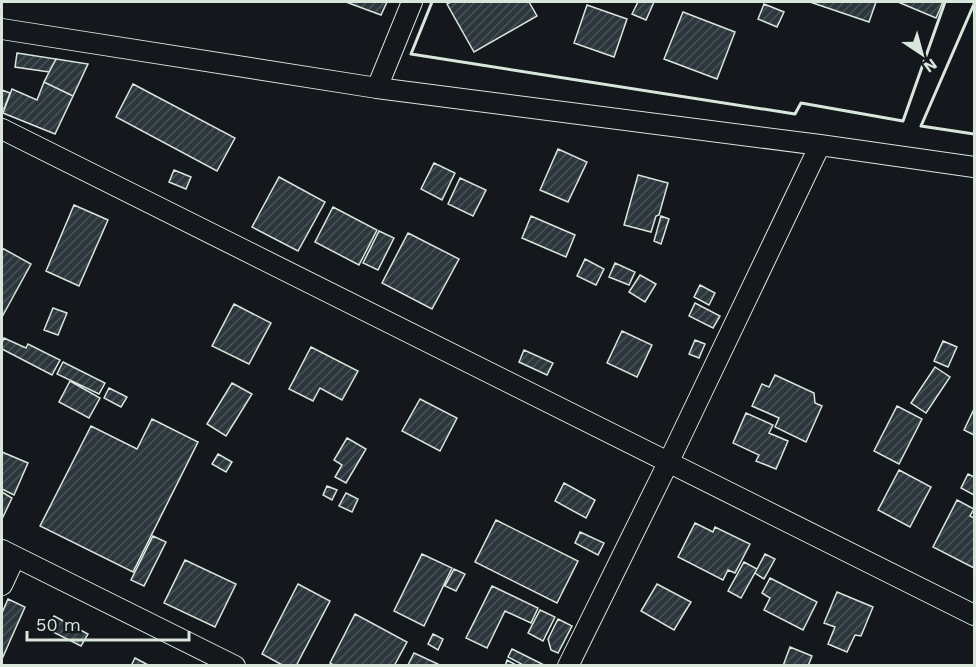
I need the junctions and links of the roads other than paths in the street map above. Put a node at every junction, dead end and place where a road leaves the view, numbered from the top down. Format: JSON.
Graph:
{"nodes":[{"id":1,"x":412,"y":2,"type":"edge"},
{"id":2,"x":2,"y":29,"type":"edge"},
{"id":3,"x":377,"y":88,"type":"junction"},
{"id":4,"x":2,"y":129,"type":"edge"},
{"id":5,"x":820,"y":145,"type":"junction"},
{"id":6,"x":975,"y":166,"type":"edge"},
{"id":7,"x":669,"y":461,"type":"junction"},
{"id":8,"x":8,"y":554,"type":"edge"},
{"id":9,"x":2,"y":585,"type":"edge"},
{"id":10,"x":975,"y":615,"type":"edge"},
{"id":11,"x":235,"y":666,"type":"edge"},
{"id":12,"x":568,"y":666,"type":"edge"}],
"edges":[{"from":1,"to":3,"type":"street"},
{"from":2,"to":3,"type":"street"},
{"from":3,"to":5,"type":"street"},
{"from":4,"to":7,"type":"street"},
{"from":5,"to":6,"type":"street"},
{"from":5,"to":7,"type":"street"},
{"from":7,"to":10,"type":"street"},
{"from":7,"to":12,"type":"street"},
{"from":8,"to":9,"type":"street"},
{"from":8,"to":11,"type":"street"}]}
